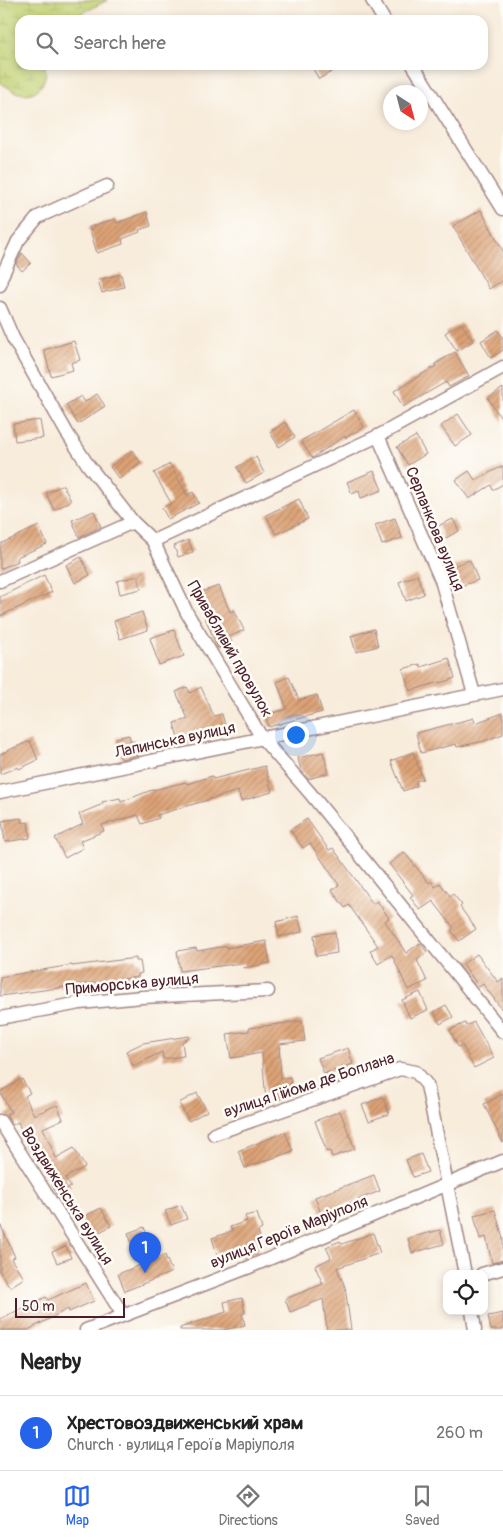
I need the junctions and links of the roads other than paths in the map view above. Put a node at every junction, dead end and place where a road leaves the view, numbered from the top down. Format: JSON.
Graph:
{"nodes":[{"id":1,"x":372,"y":0,"type":"edge"},
{"id":2,"x":381,"y":15,"type":"edge"},
{"id":3,"x":416,"y":70,"type":"edge"},
{"id":4,"x":107,"y":186,"type":"dead end"},
{"id":5,"x":503,"y":209,"type":"edge"},
{"id":6,"x":0,"y":285,"type":"edge"},
{"id":7,"x":0,"y":308,"type":"edge"},
{"id":8,"x":503,"y":367,"type":"edge"},
{"id":9,"x":378,"y":436,"type":"junction"},
{"id":10,"x":133,"y":522,"type":"junction"},
{"id":11,"x":153,"y":541,"type":"junction"},
{"id":12,"x":0,"y":582,"type":"edge"},
{"id":13,"x":503,"y":689,"type":"edge"},
{"id":14,"x":474,"y":694,"type":"junction"},
{"id":15,"x":262,"y":738,"type":"junction"},
{"id":16,"x":0,"y":792,"type":"edge"},
{"id":17,"x":268,"y":991,"type":"dead end"},
{"id":18,"x":0,"y":1018,"type":"edge"},
{"id":19,"x":503,"y":1032,"type":"edge"},
{"id":20,"x":0,"y":1121,"type":"edge"},
{"id":21,"x":214,"y":1134,"type":"dead end"},
{"id":22,"x":503,"y":1161,"type":"edge"},
{"id":23,"x":448,"y":1185,"type":"junction"},
{"id":24,"x":503,"y":1268,"type":"edge"},
{"id":25,"x":465,"y":1270,"type":"edge"},
{"id":26,"x":488,"y":1272,"type":"edge"},
{"id":27,"x":123,"y":1315,"type":"junction"},
{"id":28,"x":473,"y":1315,"type":"edge"},
{"id":29,"x":86,"y":1330,"type":"edge"},
{"id":30,"x":475,"y":1330,"type":"edge"}],
"edges":[{"from":1,"to":2,"type":"street"},
{"from":3,"to":5,"type":"street"},
{"from":4,"to":6,"type":"street"},
{"from":7,"to":10,"type":"street","name":"Привабливий провулок"},
{"from":8,"to":9,"type":"street"},
{"from":9,"to":11,"type":"street"},
{"from":9,"to":14,"type":"street","name":"Серпанкова вулиця"},
{"from":10,"to":11,"type":"street","name":"Привабливий провулок"},
{"from":10,"to":12,"type":"street"},
{"from":11,"to":15,"type":"street","name":"Привабливий провулок"},
{"from":13,"to":14,"type":"street","name":"Лапинська вулиця"},
{"from":14,"to":15,"type":"street","name":"Лапинська вулиця"},
{"from":15,"to":16,"type":"street","name":"Лапинська вулиця"},
{"from":15,"to":19,"type":"street","name":"Привабливий провулок"},
{"from":17,"to":18,"type":"street","name":"Приморська вулиця"},
{"from":20,"to":27,"type":"street","name":"Воздвиженська вулиця"},
{"from":21,"to":23,"type":"street","name":"вулиця Гійома де Боплана"},
{"from":22,"to":23,"type":"street","name":"вулиця Героїв Маріуполя"},
{"from":23,"to":25,"type":"street","name":"вулиця Гійома де Боплана"},
{"from":23,"to":27,"type":"street","name":"вулиця Героїв Маріуполя"},
{"from":24,"to":26,"type":"street"},
{"from":27,"to":29,"type":"street","name":"вулиця Героїв Маріуполя"},
{"from":28,"to":30,"type":"street"}]}
